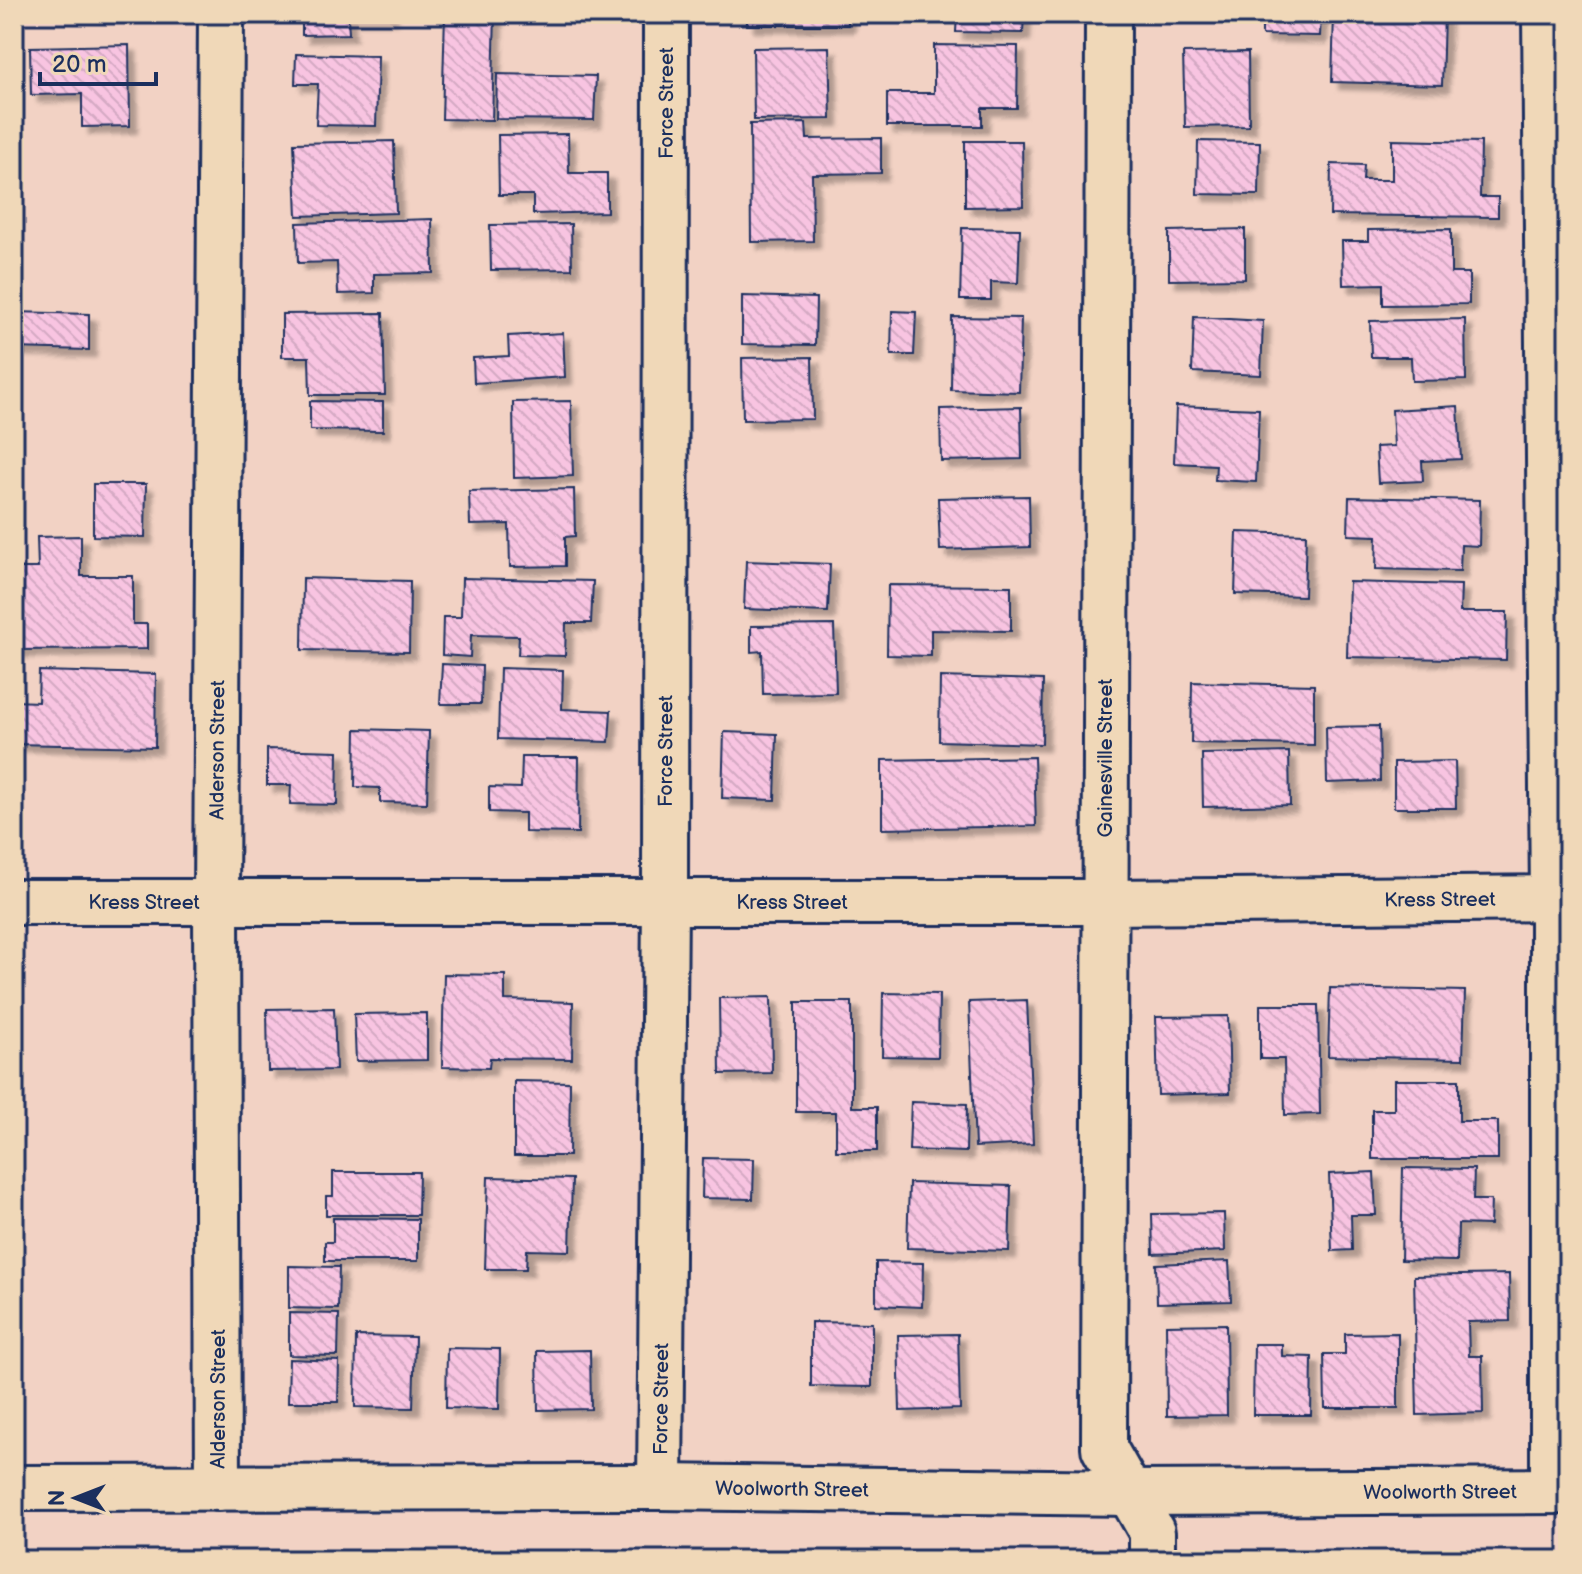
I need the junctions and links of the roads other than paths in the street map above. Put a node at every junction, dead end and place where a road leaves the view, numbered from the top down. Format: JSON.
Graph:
{"nodes":[{"id":1,"x":221,"y":14,"type":"edge"},
{"id":2,"x":666,"y":14,"type":"edge"},
{"id":3,"x":1108,"y":14,"type":"edge"},
{"id":4,"x":1545,"y":14,"type":"edge"},
{"id":5,"x":1560,"y":898,"type":"edge"},
{"id":6,"x":14,"y":902,"type":"edge"},
{"id":7,"x":665,"y":902,"type":"junction"},
{"id":8,"x":1103,"y":902,"type":"junction"},
{"id":9,"x":216,"y":903,"type":"junction"},
{"id":10,"x":660,"y":1487,"type":"junction"},
{"id":11,"x":14,"y":1488,"type":"edge"},
{"id":12,"x":218,"y":1488,"type":"junction"},
{"id":13,"x":1560,"y":1491,"type":"edge"},
{"id":14,"x":1132,"y":1493,"type":"junction"},
{"id":15,"x":1152,"y":1560,"type":"edge"}],
"edges":[{"from":1,"to":9,"type":"street","name":"Alderson Street"},
{"from":2,"to":7,"type":"street","name":"Force Street"},
{"from":3,"to":8,"type":"street","name":"Gainesville Street"},
{"from":4,"to":5,"type":"street"},
{"from":5,"to":8,"type":"street","name":"Kress Street"},
{"from":5,"to":13,"type":"street"},
{"from":6,"to":9,"type":"street","name":"Kress Street"},
{"from":7,"to":8,"type":"street","name":"Kress Street"},
{"from":7,"to":9,"type":"street","name":"Kress Street"},
{"from":7,"to":10,"type":"street","name":"Force Street"},
{"from":8,"to":14,"type":"street","name":"Gainesville Street"},
{"from":9,"to":12,"type":"street","name":"Alderson Street"},
{"from":10,"to":12,"type":"street","name":"Woolworth Street"},
{"from":10,"to":14,"type":"street","name":"Woolworth Street"},
{"from":11,"to":12,"type":"street","name":"Woolworth Street"},
{"from":13,"to":14,"type":"street","name":"Woolworth Street"},
{"from":14,"to":15,"type":"street","name":"Gainesville Street"}]}
